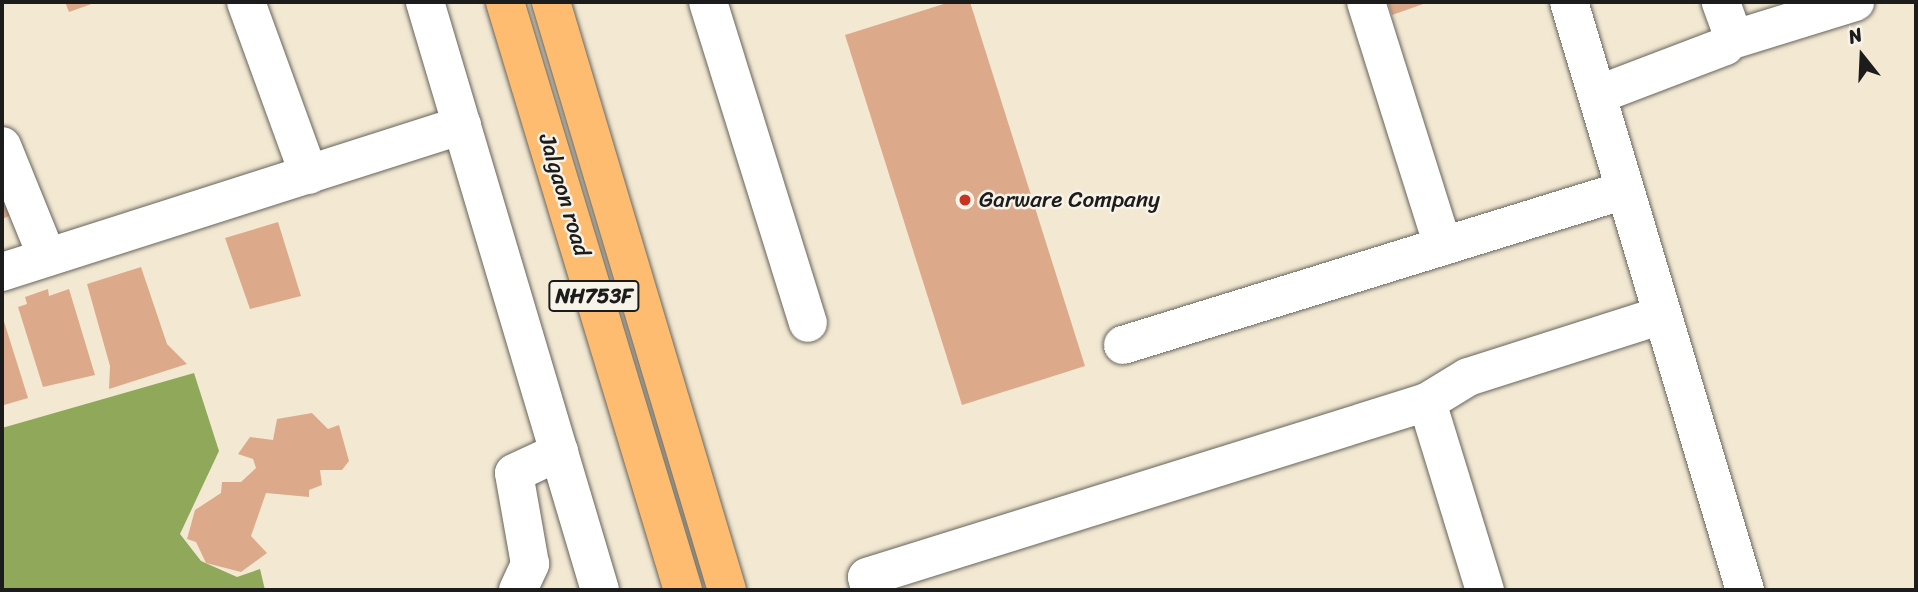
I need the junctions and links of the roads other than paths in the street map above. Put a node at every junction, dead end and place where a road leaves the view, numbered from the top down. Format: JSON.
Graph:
{"nodes":[{"id":1,"x":246,"y":2,"type":"edge"},
{"id":2,"x":425,"y":2,"type":"edge"},
{"id":3,"x":505,"y":2,"type":"edge"},
{"id":4,"x":551,"y":2,"type":"edge"},
{"id":5,"x":708,"y":2,"type":"edge"},
{"id":6,"x":1366,"y":2,"type":"edge"},
{"id":7,"x":1569,"y":2,"type":"edge"},
{"id":8,"x":1721,"y":2,"type":"edge"},
{"id":9,"x":1855,"y":2,"type":"edge"},
{"id":10,"x":1732,"y":40,"type":"junction"},
{"id":11,"x":1597,"y":95,"type":"junction"},
{"id":12,"x":462,"y":125,"type":"junction"},
{"id":13,"x":2,"y":146,"type":"edge"},
{"id":14,"x":309,"y":175,"type":"junction"},
{"id":15,"x":1625,"y":190,"type":"junction"},
{"id":16,"x":1443,"y":246,"type":"junction"},
{"id":17,"x":47,"y":257,"type":"junction"},
{"id":18,"x":2,"y":272,"type":"edge"},
{"id":19,"x":1662,"y":315,"type":"junction"},
{"id":20,"x":808,"y":323,"type":"dead end"},
{"id":21,"x":1123,"y":345,"type":"dead end"},
{"id":22,"x":1427,"y":402,"type":"junction"},
{"id":23,"x":559,"y":452,"type":"junction"},
{"id":24,"x":519,"y":590,"type":"edge"},
{"id":25,"x":600,"y":590,"type":"edge"},
{"id":26,"x":683,"y":590,"type":"edge"},
{"id":27,"x":727,"y":590,"type":"edge"},
{"id":28,"x":870,"y":590,"type":"edge"},
{"id":29,"x":1485,"y":590,"type":"edge"},
{"id":30,"x":1745,"y":590,"type":"edge"}],
"edges":[{"from":1,"to":14,"type":"street"},
{"from":2,"to":12,"type":"street"},
{"from":3,"to":26,"type":"highway","name":"Jalgaon road","number":"NH753F"},
{"from":4,"to":27,"type":"highway","name":"Jalgaon road","number":"NH753F"},
{"from":5,"to":20,"type":"street"},
{"from":6,"to":16,"type":"street"},
{"from":7,"to":11,"type":"street"},
{"from":8,"to":10,"type":"street"},
{"from":9,"to":10,"type":"street"},
{"from":10,"to":11,"type":"street"},
{"from":11,"to":15,"type":"street"},
{"from":12,"to":14,"type":"street"},
{"from":12,"to":23,"type":"street"},
{"from":13,"to":17,"type":"street"},
{"from":14,"to":17,"type":"street"},
{"from":15,"to":16,"type":"street"},
{"from":15,"to":19,"type":"street"},
{"from":16,"to":21,"type":"street"},
{"from":17,"to":18,"type":"street"},
{"from":19,"to":22,"type":"street"},
{"from":19,"to":30,"type":"street"},
{"from":22,"to":28,"type":"street"},
{"from":22,"to":29,"type":"street"},
{"from":23,"to":24,"type":"street"},
{"from":23,"to":25,"type":"street"}]}
